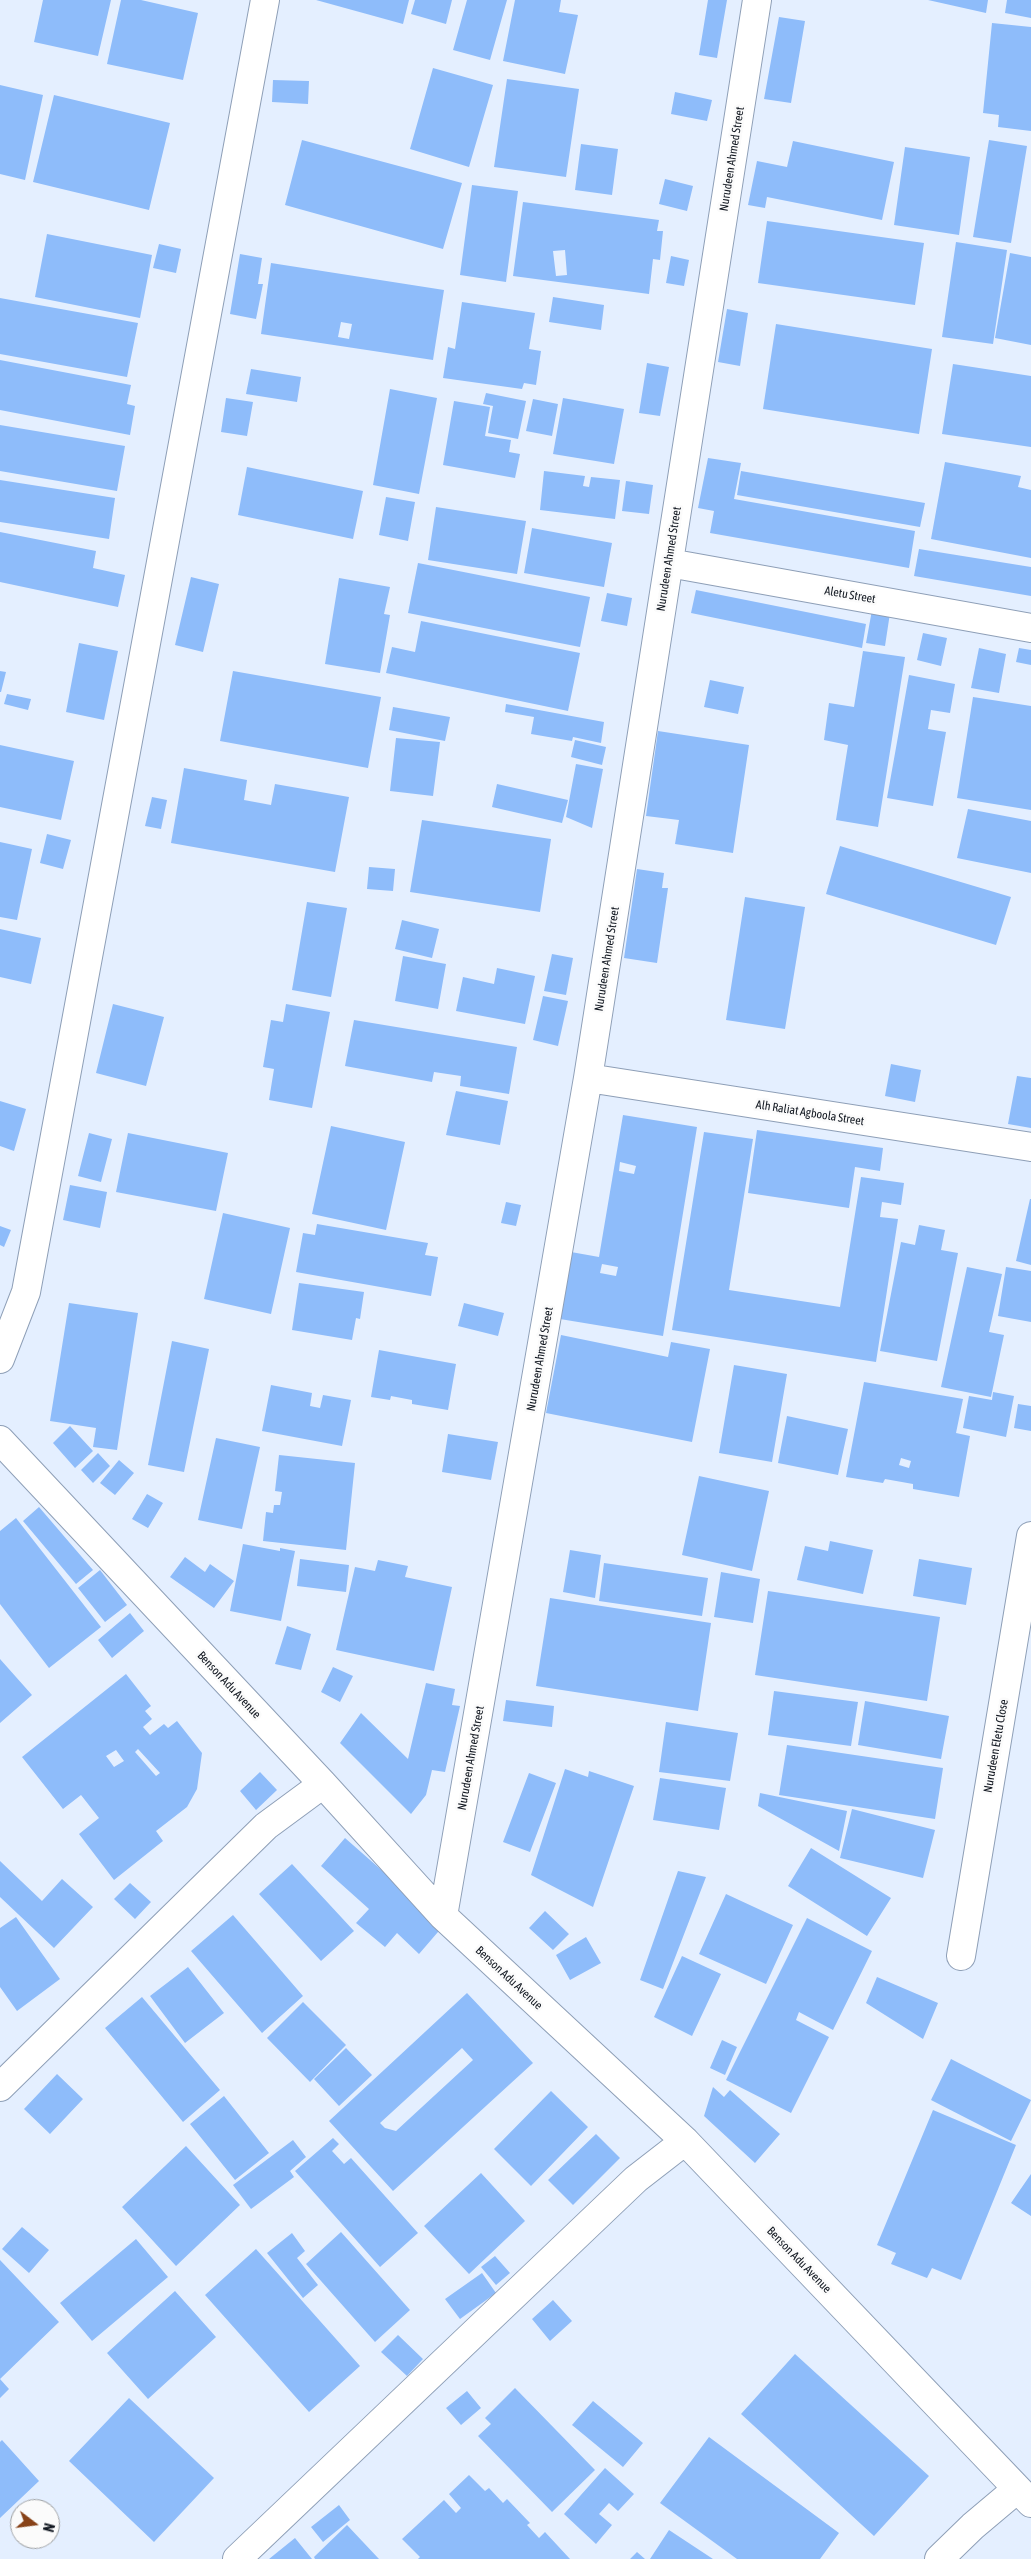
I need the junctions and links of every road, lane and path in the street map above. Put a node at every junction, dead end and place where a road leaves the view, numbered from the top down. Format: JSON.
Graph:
{"nodes":[{"id":1,"x":265,"y":0,"type":"edge"},
{"id":2,"x":757,"y":0,"type":"edge"},
{"id":3,"x":669,"y":563,"type":"junction"},
{"id":4,"x":1031,"y":628,"type":"edge"},
{"id":5,"x":588,"y":1078,"type":"junction"},
{"id":6,"x":1031,"y":1147,"type":"edge"},
{"id":7,"x":0,"y":1359,"type":"edge"},
{"id":8,"x":6,"y":1457,"type":"edge"},
{"id":9,"x":1031,"y":1536,"type":"edge"},
{"id":10,"x":323,"y":1784,"type":"junction"},
{"id":11,"x":444,"y":1916,"type":"junction"},
{"id":12,"x":960,"y":1956,"type":"dead end"},
{"id":13,"x":0,"y":2087,"type":"edge"},
{"id":14,"x":685,"y":2141,"type":"junction"},
{"id":15,"x":1024,"y":2496,"type":"edge"},
{"id":16,"x":237,"y":2559,"type":"edge"},
{"id":17,"x":939,"y":2559,"type":"edge"}],
"edges":[{"from":1,"to":7,"type":"street"},
{"from":2,"to":3,"type":"street","name":"Nurudeen Ahmed Street"},
{"from":3,"to":4,"type":"street","name":"Aletu Street"},
{"from":3,"to":5,"type":"street","name":"Nurudeen Ahmed Street"},
{"from":5,"to":6,"type":"street","name":"Alh Raliat Agboola Street"},
{"from":5,"to":11,"type":"street","name":"Nurudeen Ahmed Street"},
{"from":8,"to":10,"type":"street","name":"Benson Adu Avenue"},
{"from":9,"to":12,"type":"street","name":"Nurudeen Eletu Close"},
{"from":10,"to":11,"type":"street","name":"Benson Adu Avenue"},
{"from":10,"to":13,"type":"street"},
{"from":11,"to":14,"type":"street","name":"Benson Adu Avenue"},
{"from":14,"to":15,"type":"street","name":"Benson Adu Avenue"},
{"from":14,"to":16,"type":"street"},
{"from":15,"to":17,"type":"street"}]}
